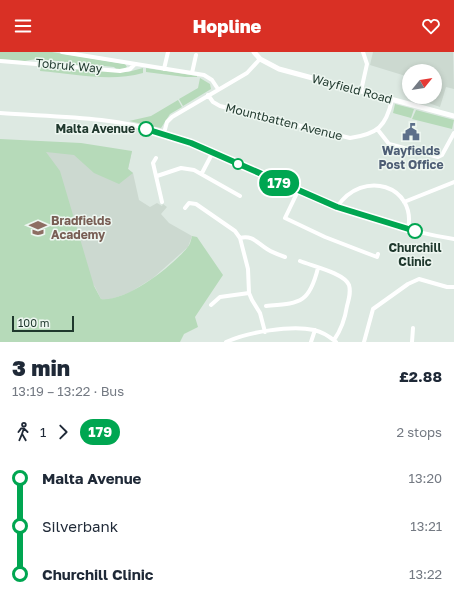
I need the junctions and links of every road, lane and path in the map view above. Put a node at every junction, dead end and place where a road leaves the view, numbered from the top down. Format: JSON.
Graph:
{"nodes":[{"id":1,"x":62,"y":52,"type":"edge"},
{"id":2,"x":168,"y":52,"type":"edge"},
{"id":3,"x":254,"y":52,"type":"edge"},
{"id":4,"x":363,"y":52,"type":"edge"},
{"id":5,"x":196,"y":55,"type":"dead end"},
{"id":6,"x":260,"y":60,"type":"junction"},
{"id":7,"x":0,"y":61,"type":"edge"},
{"id":8,"x":135,"y":64,"type":"junction"},
{"id":9,"x":164,"y":69,"type":"junction"},
{"id":10,"x":192,"y":73,"type":"junction"},
{"id":11,"x":218,"y":89,"type":"junction"},
{"id":12,"x":361,"y":91,"type":"junction"},
{"id":13,"x":208,"y":95,"type":"junction"},
{"id":14,"x":392,"y":100,"type":"junction"},
{"id":15,"x":0,"y":113,"type":"edge"},
{"id":16,"x":454,"y":116,"type":"edge"},
{"id":17,"x":378,"y":130,"type":"junction"},
{"id":18,"x":164,"y":133,"type":"junction"},
{"id":19,"x":454,"y":133,"type":"edge"},
{"id":20,"x":213,"y":152,"type":"junction"},
{"id":21,"x":156,"y":158,"type":"dead end"},
{"id":22,"x":202,"y":172,"type":"junction"},
{"id":23,"x":157,"y":176,"type":"junction"},
{"id":24,"x":454,"y":182,"type":"edge"},
{"id":25,"x":298,"y":191,"type":"junction"},
{"id":26,"x":240,"y":196,"type":"dead end"},
{"id":27,"x":162,"y":202,"type":"dead end"},
{"id":28,"x":404,"y":202,"type":"junction"},
{"id":29,"x":337,"y":207,"type":"junction"},
{"id":30,"x":185,"y":208,"type":"dead end"},
{"id":31,"x":408,"y":229,"type":"junction"},
{"id":32,"x":240,"y":238,"type":"junction"},
{"id":33,"x":454,"y":239,"type":"edge"},
{"id":34,"x":378,"y":254,"type":"dead end"},
{"id":35,"x":285,"y":257,"type":"dead end"},
{"id":36,"x":300,"y":261,"type":"dead end"},
{"id":37,"x":318,"y":268,"type":"junction"},
{"id":38,"x":454,"y":287,"type":"edge"},
{"id":39,"x":250,"y":293,"type":"junction"},
{"id":40,"x":211,"y":305,"type":"dead end"},
{"id":41,"x":266,"y":306,"type":"dead end"},
{"id":42,"x":413,"y":328,"type":"dead end"},
{"id":43,"x":315,"y":330,"type":"junction"},
{"id":44,"x":265,"y":332,"type":"junction"},
{"id":45,"x":335,"y":341,"type":"edge"},
{"id":46,"x":226,"y":342,"type":"edge"},
{"id":47,"x":311,"y":342,"type":"edge"},
{"id":48,"x":364,"y":342,"type":"edge"},
{"id":49,"x":412,"y":342,"type":"edge"}],
"edges":[{"from":1,"to":8,"type":"street","name":"Tobruk Way"},
{"from":2,"to":9,"type":"street"},
{"from":3,"to":6,"type":"street","name":"Wayfield Road"},
{"from":4,"to":12,"type":"street"},
{"from":5,"to":10,"type":"street"},
{"from":6,"to":11,"type":"street"},
{"from":6,"to":12,"type":"street","name":"Wayfield Road"},
{"from":7,"to":8,"type":"street","name":"Tobruk Way"},
{"from":8,"to":9,"type":"street","name":"Tobruk Way"},
{"from":9,"to":10,"type":"street","name":"Tobruk Way"},
{"from":10,"to":11,"type":"street","name":"Tobruk Way"},
{"from":11,"to":13,"type":"street"},
{"from":12,"to":14,"type":"street","name":"Wayfield Road"},
{"from":13,"to":17,"type":"street","name":"Mountbatten Avenue"},
{"from":13,"to":18,"type":"street"},
{"from":14,"to":16,"type":"street","name":"Wayfield Road"},
{"from":14,"to":17,"type":"street"},
{"from":15,"to":18,"type":"street"},
{"from":17,"to":19,"type":"street"},
{"from":18,"to":20,"type":"street"},
{"from":20,"to":22,"type":"street"},
{"from":20,"to":25,"type":"street"},
{"from":21,"to":23,"type":"street"},
{"from":22,"to":23,"type":"street"},
{"from":22,"to":26,"type":"street"},
{"from":23,"to":27,"type":"street"},
{"from":24,"to":28,"type":"street"},
{"from":25,"to":29,"type":"street"},
{"from":25,"to":34,"type":"street"},
{"from":28,"to":29,"type":"street"},
{"from":28,"to":31,"type":"street"},
{"from":29,"to":31,"type":"street"},
{"from":30,"to":32,"type":"street"},
{"from":31,"to":33,"type":"street"},
{"from":32,"to":35,"type":"street"},
{"from":32,"to":39,"type":"street"},
{"from":36,"to":37,"type":"street"},
{"from":37,"to":41,"type":"street"},
{"from":37,"to":45,"type":"street"},
{"from":38,"to":48,"type":"street"},
{"from":39,"to":40,"type":"street"},
{"from":39,"to":44,"type":"street"},
{"from":42,"to":49,"type":"street"},
{"from":43,"to":44,"type":"street"},
{"from":43,"to":45,"type":"street"},
{"from":43,"to":47,"type":"street"},
{"from":44,"to":46,"type":"street"}]}
